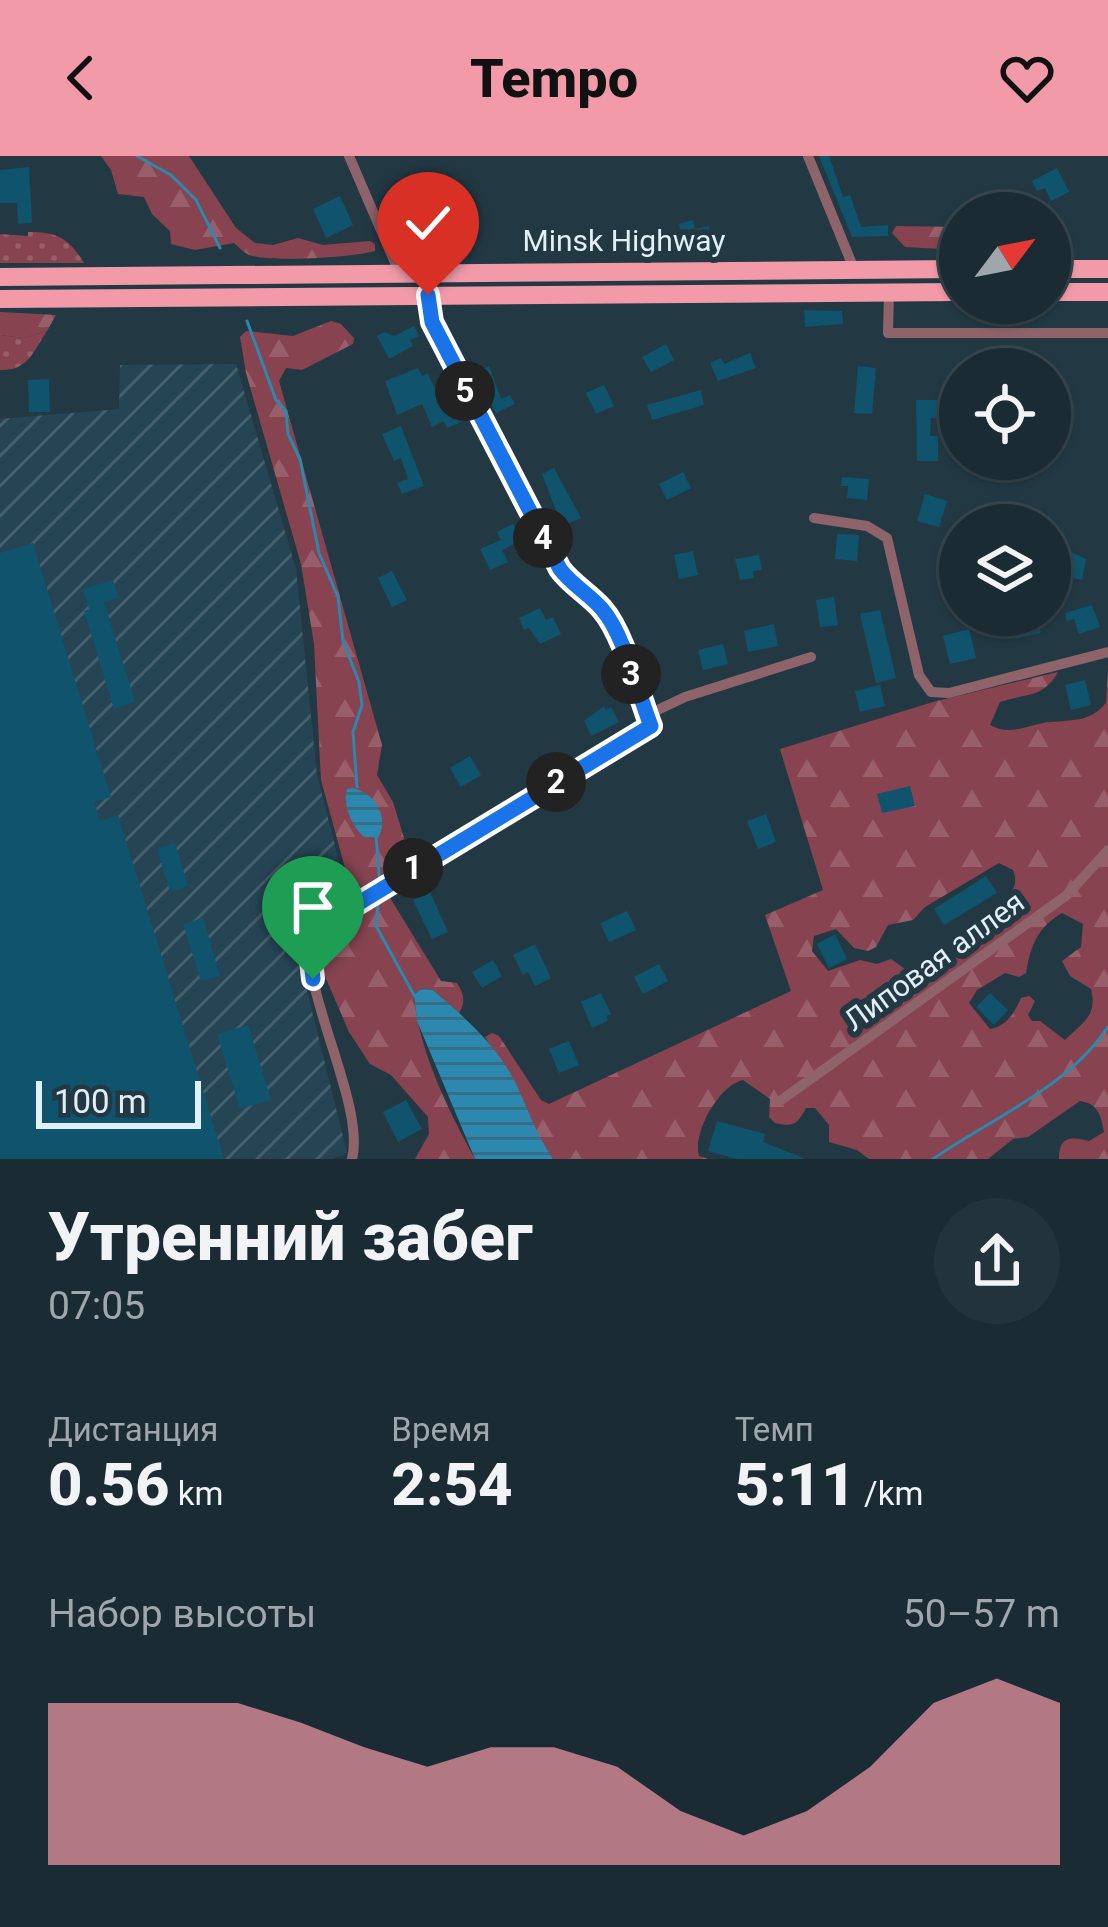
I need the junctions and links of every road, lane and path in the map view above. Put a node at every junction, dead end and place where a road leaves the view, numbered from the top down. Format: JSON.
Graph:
{"nodes":[{"id":1,"x":349,"y":156,"type":"edge"},
{"id":2,"x":808,"y":156,"type":"edge"},
{"id":3,"x":939,"y":268,"type":"edge"},
{"id":4,"x":1071,"y":268,"type":"edge"},
{"id":5,"x":1108,"y":268,"type":"edge"},
{"id":6,"x":854,"y":269,"type":"junction"},
{"id":7,"x":399,"y":272,"type":"junction"},
{"id":8,"x":0,"y":277,"type":"edge"},
{"id":9,"x":939,"y":292,"type":"edge"},
{"id":10,"x":1071,"y":292,"type":"edge"},
{"id":11,"x":1108,"y":292,"type":"edge"},
{"id":12,"x":889,"y":293,"type":"junction"},
{"id":13,"x":428,"y":295,"type":"junction"},
{"id":14,"x":0,"y":299,"type":"edge"},
{"id":15,"x":1108,"y":333,"type":"edge"},
{"id":16,"x":814,"y":518,"type":"dead end"},
{"id":17,"x":1108,"y":652,"type":"edge"},
{"id":18,"x":811,"y":656,"type":"dead end"},
{"id":19,"x":649,"y":721,"type":"junction"},
{"id":20,"x":1108,"y":850,"type":"edge"},
{"id":21,"x":780,"y":1101,"type":"dead end"},
{"id":22,"x":352,"y":1159,"type":"edge"}],
"edges":[{"from":1,"to":7,"type":"street"},
{"from":2,"to":6,"type":"street"},
{"from":3,"to":6,"type":"highway","name":"Minsk Highway"},
{"from":4,"to":5,"type":"highway"},
{"from":6,"to":7,"type":"highway","name":"Minsk Highway"},
{"from":7,"to":8,"type":"highway","name":"Minsk Highway"},
{"from":9,"to":12,"type":"highway","name":"Minsk Highway"},
{"from":10,"to":11,"type":"highway"},
{"from":12,"to":13,"type":"highway","name":"Minsk Highway"},
{"from":12,"to":15,"type":"street"},
{"from":13,"to":14,"type":"highway","name":"Minsk Highway"},
{"from":13,"to":19,"type":"street"},
{"from":16,"to":17,"type":"street"},
{"from":18,"to":19,"type":"street"},
{"from":19,"to":22,"type":"street"},
{"from":20,"to":21,"type":"street","name":"Липовая аллея"}]}
